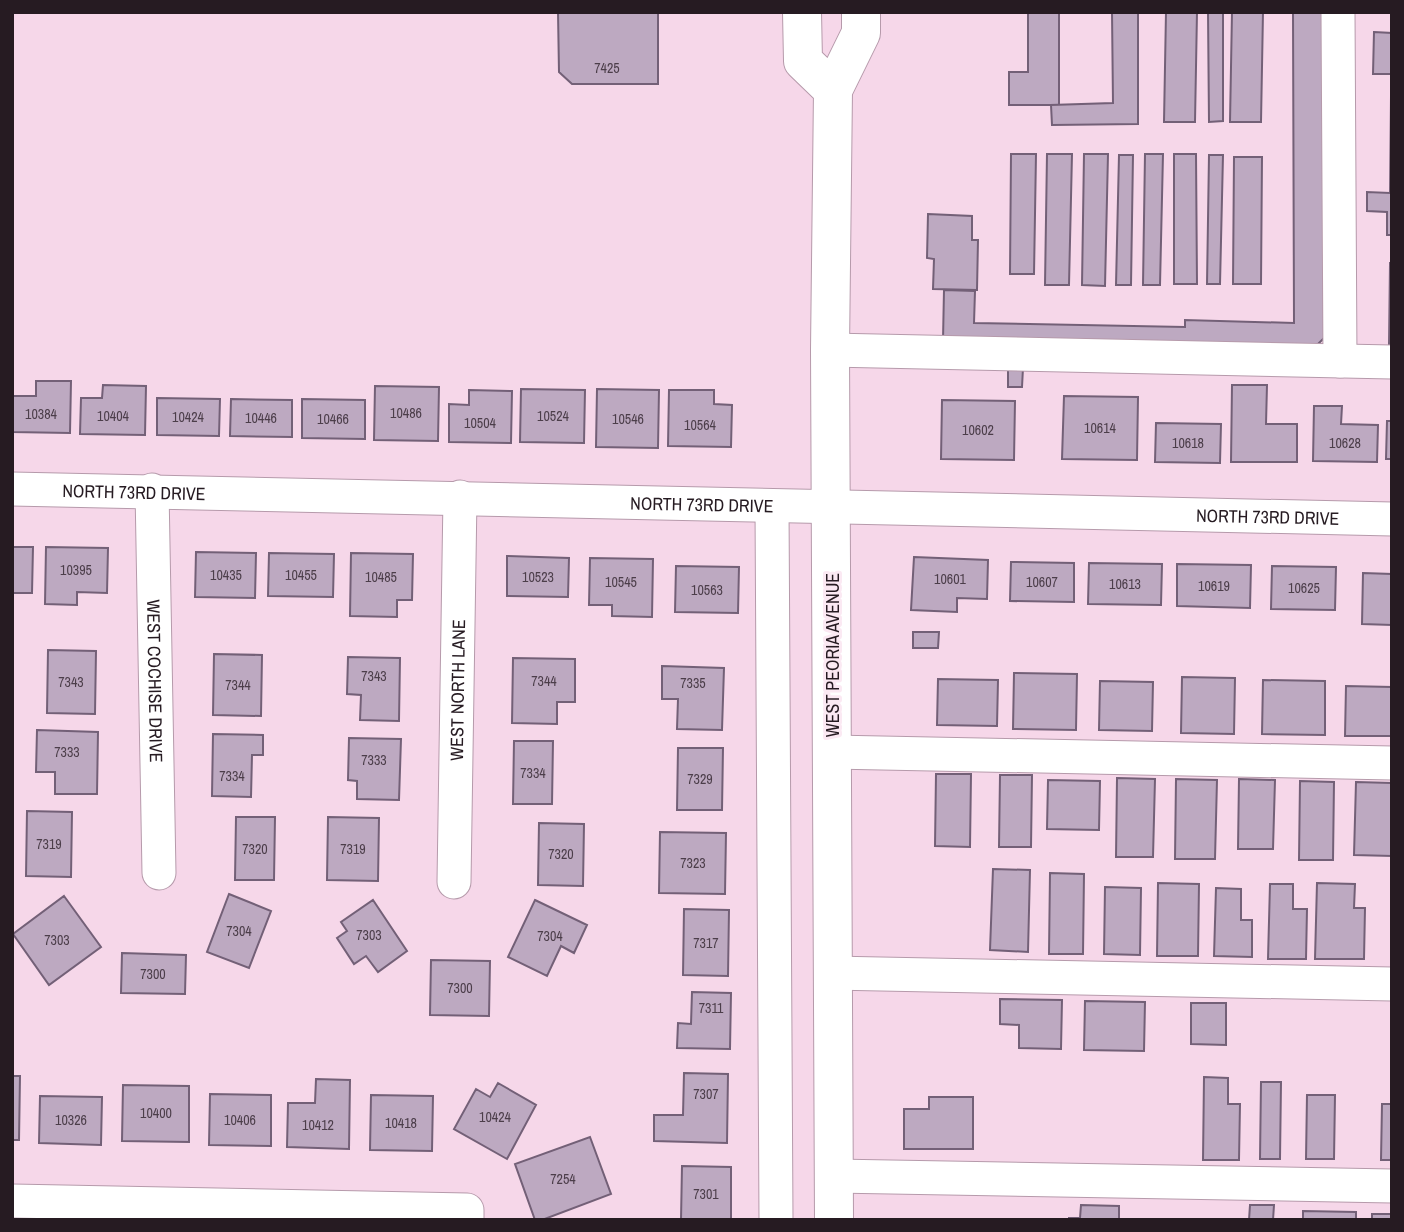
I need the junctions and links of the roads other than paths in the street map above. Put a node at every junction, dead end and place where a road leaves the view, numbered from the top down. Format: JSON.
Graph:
{"nodes":[{"id":1,"x":802,"y":12,"type":"edge"},
{"id":2,"x":861,"y":12,"type":"edge"},
{"id":3,"x":1338,"y":12,"type":"edge"},
{"id":4,"x":833,"y":90,"type":"junction"},
{"id":5,"x":830,"y":350,"type":"junction"},
{"id":6,"x":1340,"y":361,"type":"junction"},
{"id":7,"x":1392,"y":362,"type":"edge"},
{"id":8,"x":12,"y":489,"type":"edge"},
{"id":9,"x":152,"y":490,"type":"junction"},
{"id":10,"x":460,"y":497,"type":"junction"},
{"id":11,"x":772,"y":506,"type":"junction"},
{"id":12,"x":831,"y":506,"type":"junction"},
{"id":13,"x":1392,"y":519,"type":"edge"},
{"id":14,"x":832,"y":752,"type":"junction"},
{"id":15,"x":1392,"y":763,"type":"edge"},
{"id":16,"x":159,"y":873,"type":"dead end"},
{"id":17,"x":454,"y":882,"type":"dead end"},
{"id":18,"x":831,"y":973,"type":"junction"},
{"id":19,"x":1392,"y":984,"type":"edge"},
{"id":20,"x":834,"y":1176,"type":"junction"},
{"id":21,"x":1392,"y":1186,"type":"edge"},
{"id":22,"x":12,"y":1200,"type":"edge"},
{"id":23,"x":467,"y":1215,"type":"edge"},
{"id":24,"x":776,"y":1220,"type":"edge"},
{"id":25,"x":834,"y":1220,"type":"edge"}],
"edges":[{"from":1,"to":4,"type":"main road"},
{"from":2,"to":4,"type":"main road","name":"WEST PEORIA AVENUE"},
{"from":3,"to":6,"type":"street"},
{"from":4,"to":5,"type":"main road","name":"WEST PEORIA AVENUE"},
{"from":5,"to":6,"type":"street"},
{"from":5,"to":12,"type":"main road","name":"WEST PEORIA AVENUE"},
{"from":6,"to":7,"type":"street"},
{"from":8,"to":9,"type":"street","name":"NORTH 73RD DRIVE"},
{"from":9,"to":10,"type":"street","name":"NORTH 73RD DRIVE"},
{"from":9,"to":16,"type":"street","name":"WEST COCHISE DRIVE"},
{"from":10,"to":11,"type":"street","name":"NORTH 73RD DRIVE"},
{"from":10,"to":17,"type":"street","name":"WEST NORTH LANE"},
{"from":11,"to":12,"type":"street","name":"NORTH 73RD DRIVE"},
{"from":11,"to":24,"type":"street"},
{"from":12,"to":13,"type":"street","name":"NORTH 73RD DRIVE"},
{"from":12,"to":14,"type":"main road","name":"WEST PEORIA AVENUE"},
{"from":14,"to":15,"type":"street"},
{"from":14,"to":18,"type":"main road","name":"WEST PEORIA AVENUE"},
{"from":18,"to":19,"type":"street"},
{"from":18,"to":20,"type":"main road","name":"WEST PEORIA AVENUE"},
{"from":20,"to":21,"type":"street"},
{"from":20,"to":25,"type":"main road","name":"WEST PEORIA AVENUE"},
{"from":22,"to":23,"type":"street"}]}
